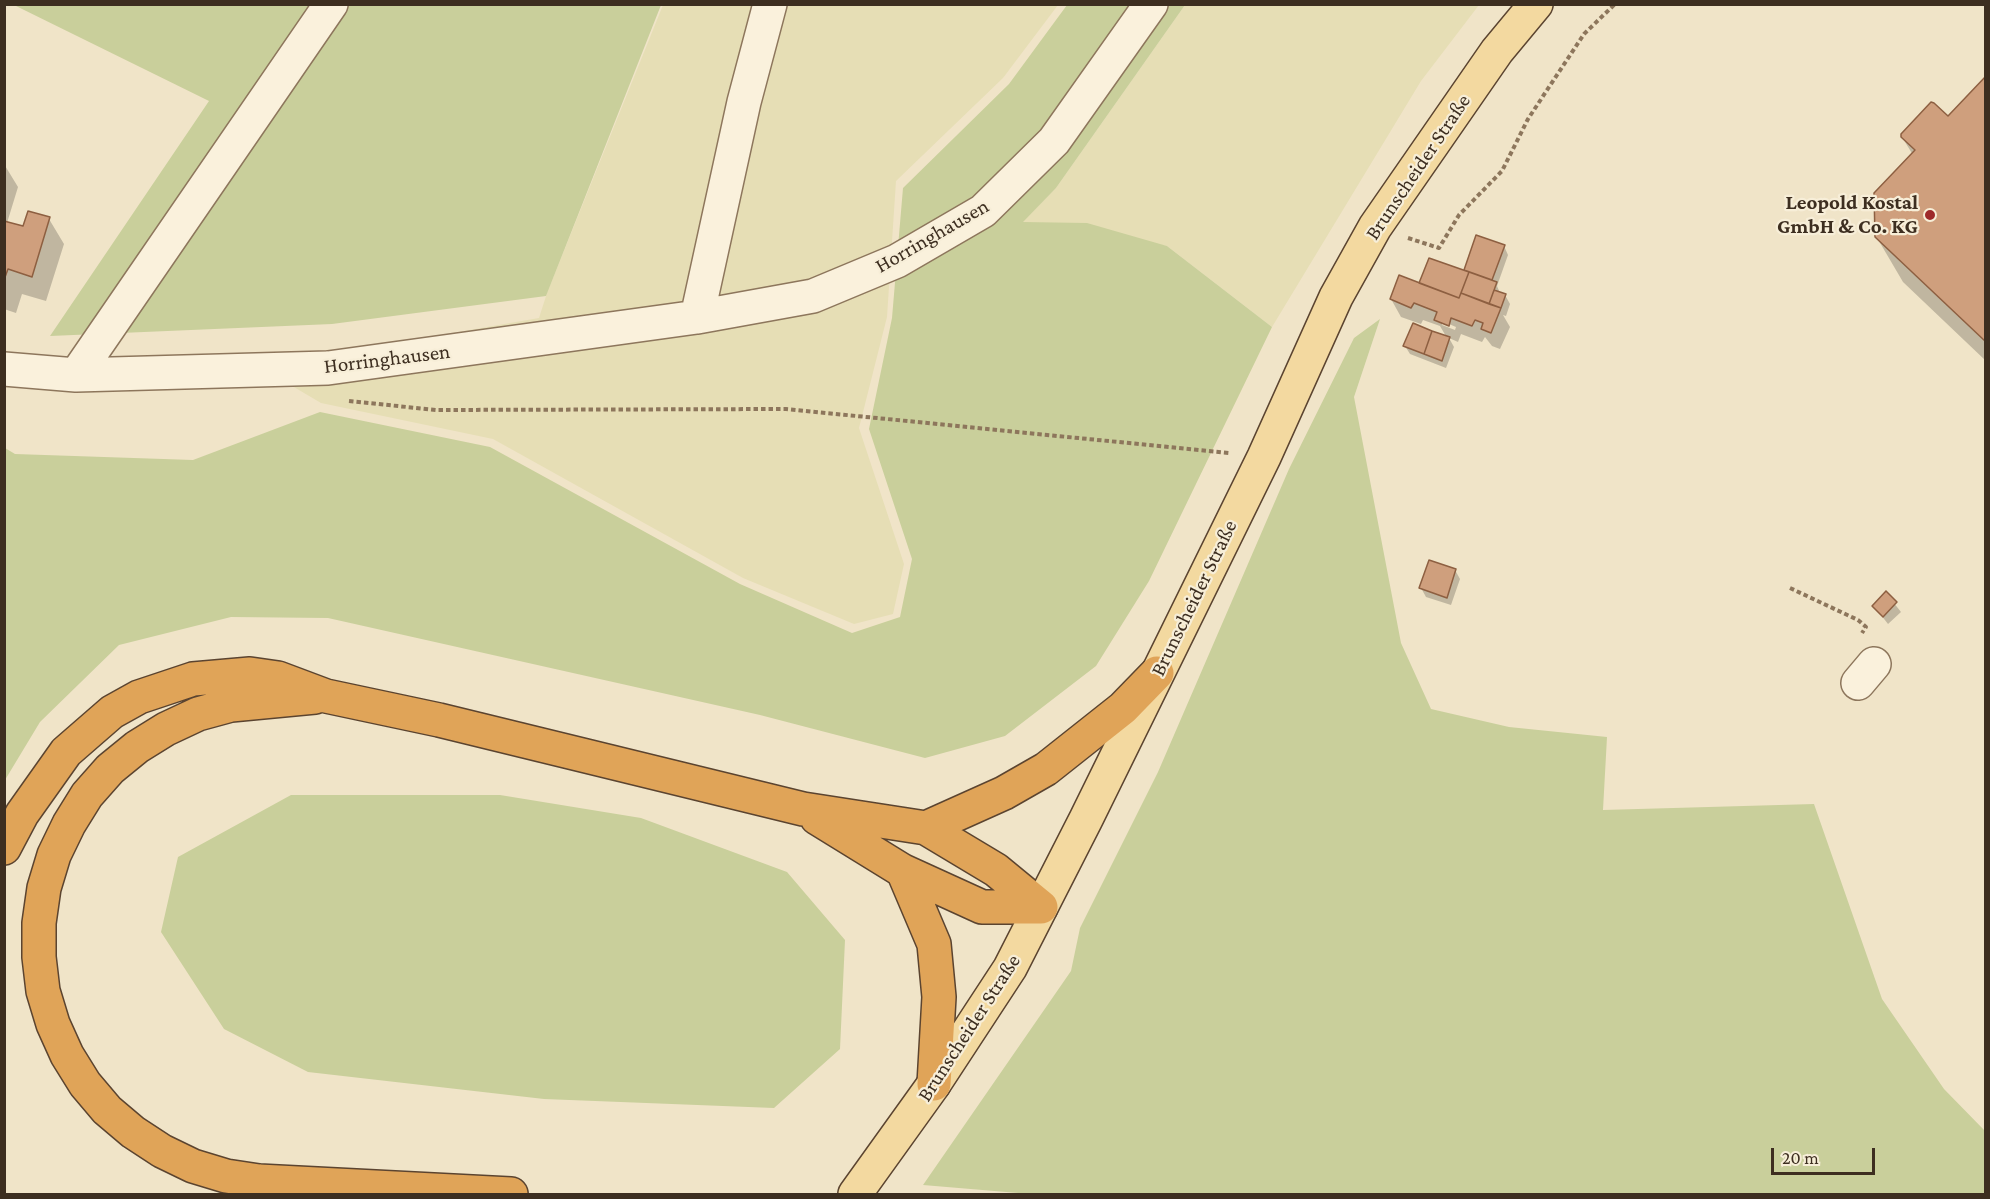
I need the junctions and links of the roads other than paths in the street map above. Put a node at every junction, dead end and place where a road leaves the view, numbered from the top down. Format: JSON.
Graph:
{"nodes":[{"id":1,"x":331,"y":4,"type":"edge"},
{"id":2,"x":770,"y":4,"type":"edge"},
{"id":3,"x":1151,"y":4,"type":"edge"},
{"id":4,"x":1536,"y":4,"type":"edge"},
{"id":5,"x":697,"y":317,"type":"junction"},
{"id":6,"x":4,"y":369,"type":"edge"},
{"id":7,"x":76,"y":375,"type":"junction"},
{"id":8,"x":1157,"y":673,"type":"junction"},
{"id":9,"x":326,"y":696,"type":"junction"},
{"id":10,"x":803,"y":809,"type":"junction"},
{"id":11,"x":926,"y":828,"type":"junction"},
{"id":12,"x":4,"y":848,"type":"edge"},
{"id":13,"x":903,"y":871,"type":"junction"},
{"id":14,"x":1041,"y":907,"type":"junction"},
{"id":15,"x":934,"y":1084,"type":"junction"},
{"id":16,"x":511,"y":1194,"type":"edge"},
{"id":17,"x":855,"y":1194,"type":"edge"}],
"edges":[{"from":1,"to":7,"type":"street"},
{"from":2,"to":5,"type":"street"},
{"from":3,"to":5,"type":"street","name":"Horringhausen"},
{"from":4,"to":8,"type":"main road","name":"Brunscheider Straße"},
{"from":5,"to":7,"type":"street","name":"Horringhausen"},
{"from":6,"to":7,"type":"street","name":"Horringhausen"},
{"from":8,"to":11,"type":"highway"},
{"from":8,"to":14,"type":"main road","name":"Brunscheider Straße"},
{"from":9,"to":10,"type":"highway"},
{"from":9,"to":12,"type":"highway"},
{"from":9,"to":16,"type":"highway"},
{"from":10,"to":11,"type":"highway"},
{"from":10,"to":13,"type":"highway"},
{"from":11,"to":14,"type":"highway"},
{"from":13,"to":14,"type":"highway"},
{"from":13,"to":15,"type":"highway"},
{"from":14,"to":15,"type":"main road","name":"Brunscheider Straße"},
{"from":15,"to":17,"type":"main road","name":"Brunscheider Straße"}]}
